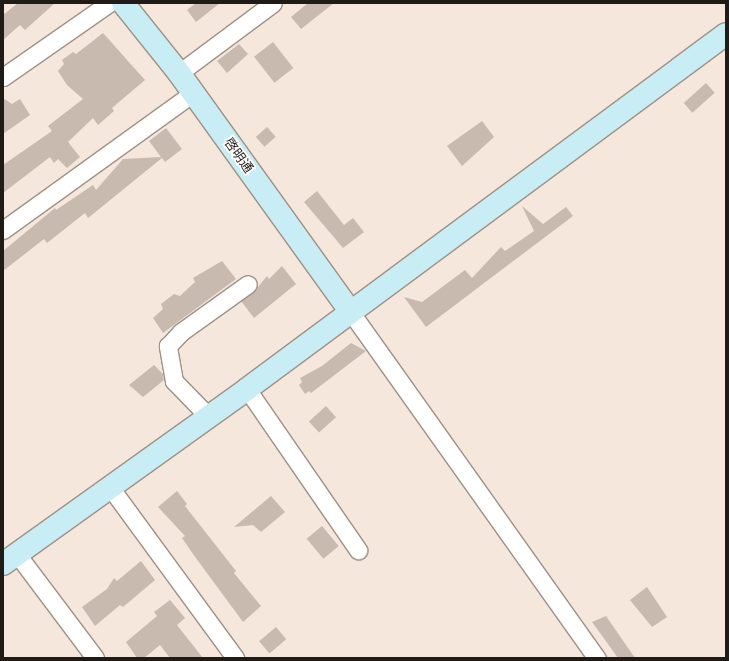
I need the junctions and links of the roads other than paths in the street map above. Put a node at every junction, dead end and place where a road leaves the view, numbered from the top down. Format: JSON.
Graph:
{"nodes":[{"id":1,"x":109,"y":3,"type":"edge"},
{"id":2,"x":123,"y":3,"type":"edge"},
{"id":3,"x":273,"y":3,"type":"edge"},
{"id":4,"x":726,"y":34,"type":"edge"},
{"id":5,"x":179,"y":73,"type":"junction"},
{"id":6,"x":3,"y":77,"type":"edge"},
{"id":7,"x":193,"y":93,"type":"junction"},
{"id":8,"x":3,"y":230,"type":"edge"},
{"id":9,"x":248,"y":284,"type":"dead end"},
{"id":10,"x":350,"y":311,"type":"junction"},
{"id":11,"x":247,"y":388,"type":"junction"},
{"id":12,"x":208,"y":416,"type":"junction"},
{"id":13,"x":110,"y":487,"type":"junction"},
{"id":14,"x":358,"y":550,"type":"dead end"},
{"id":15,"x":10,"y":559,"type":"edge"},
{"id":16,"x":95,"y":658,"type":"edge"},
{"id":17,"x":235,"y":658,"type":"edge"},
{"id":18,"x":597,"y":658,"type":"edge"}],
"edges":[{"from":1,"to":6,"type":"street"},
{"from":2,"to":5,"type":"street","name":"啓明通"},
{"from":3,"to":5,"type":"street"},
{"from":4,"to":10,"type":"street"},
{"from":5,"to":7,"type":"street","name":"啓明通"},
{"from":7,"to":8,"type":"street"},
{"from":7,"to":10,"type":"street","name":"啓明通"},
{"from":9,"to":12,"type":"street"},
{"from":10,"to":11,"type":"street"},
{"from":10,"to":18,"type":"street"},
{"from":11,"to":12,"type":"street"},
{"from":11,"to":14,"type":"street"},
{"from":12,"to":13,"type":"street"},
{"from":13,"to":15,"type":"street"},
{"from":13,"to":17,"type":"street"},
{"from":15,"to":16,"type":"street"}]}
